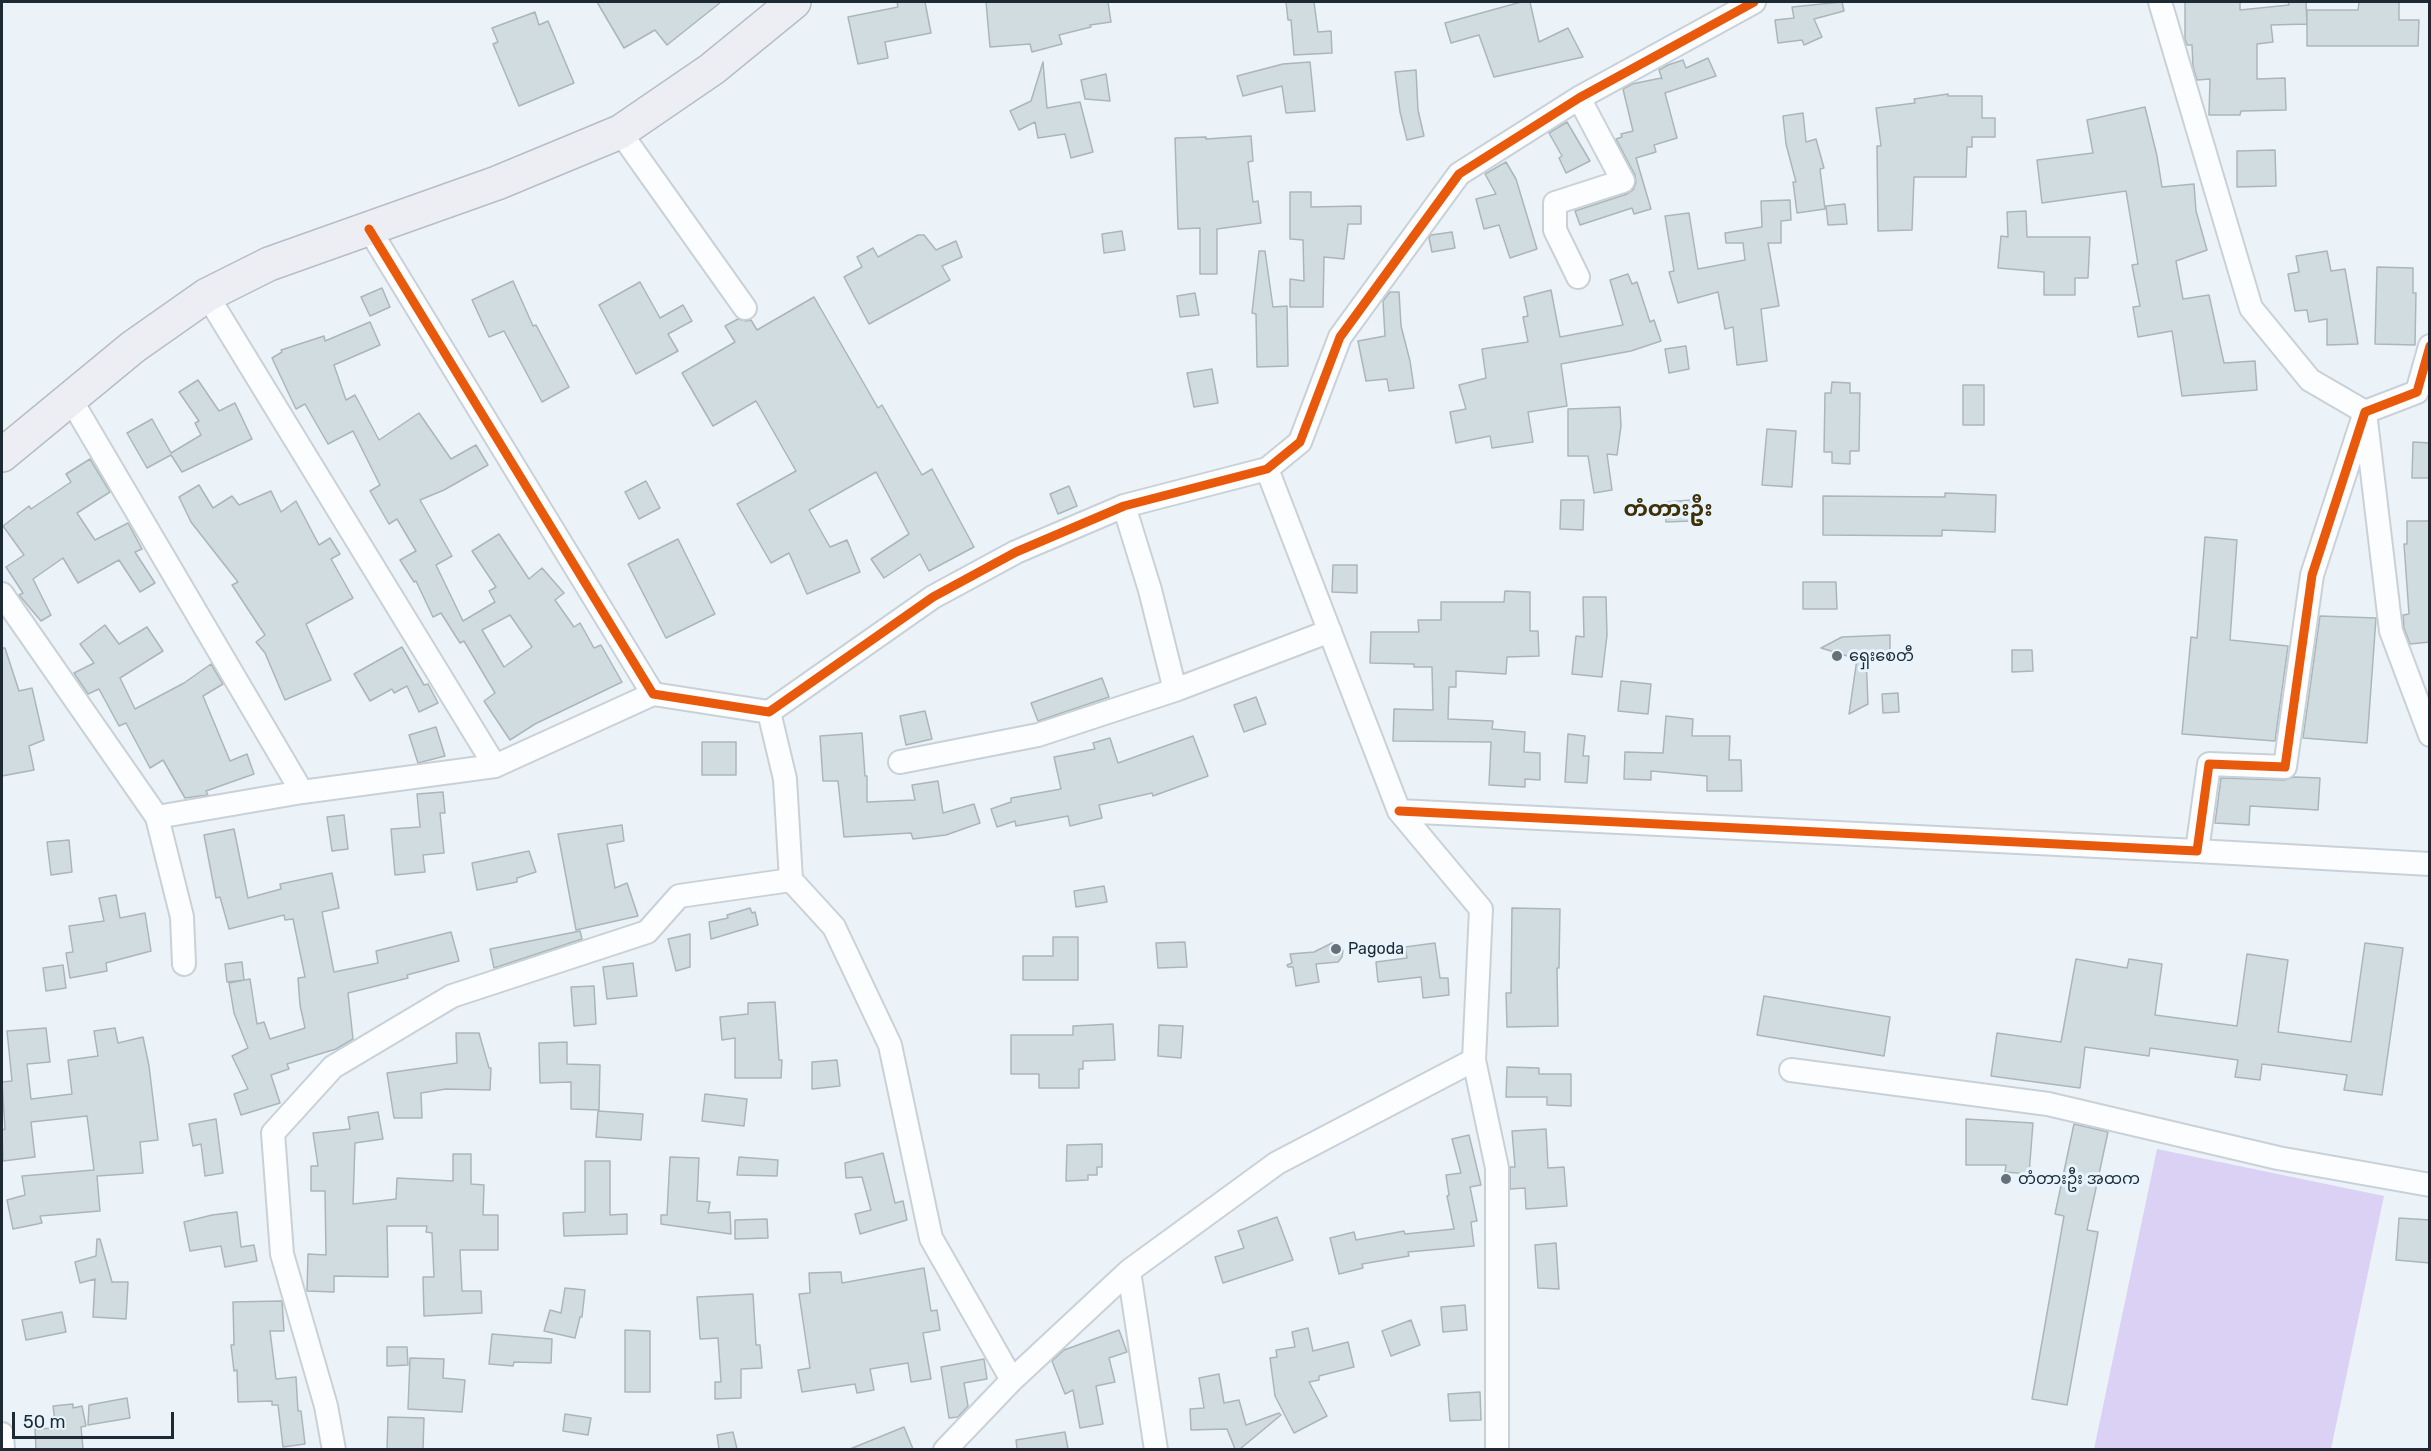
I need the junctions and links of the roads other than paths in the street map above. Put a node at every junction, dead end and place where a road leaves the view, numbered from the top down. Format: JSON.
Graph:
{"nodes":[{"id":1,"x":794,"y":2,"type":"edge"},
{"id":2,"x":1754,"y":2,"type":"edge"},
{"id":3,"x":2160,"y":2,"type":"edge"},
{"id":4,"x":1579,"y":98,"type":"junction"},
{"id":5,"x":620,"y":132,"type":"junction"},
{"id":6,"x":369,"y":229,"type":"junction"},
{"id":7,"x":1578,"y":277,"type":"dead end"},
{"id":8,"x":207,"y":294,"type":"junction"},
{"id":9,"x":745,"y":308,"type":"dead end"},
{"id":10,"x":2430,"y":346,"type":"edge"},
{"id":11,"x":70,"y":398,"type":"junction"},
{"id":12,"x":2365,"y":412,"type":"junction"},
{"id":13,"x":2,"y":455,"type":"edge"},
{"id":14,"x":1267,"y":469,"type":"junction"},
{"id":15,"x":1124,"y":506,"type":"junction"},
{"id":16,"x":2,"y":594,"type":"edge"},
{"id":17,"x":1330,"y":631,"type":"junction"},
{"id":18,"x":1175,"y":690,"type":"junction"},
{"id":19,"x":654,"y":694,"type":"junction"},
{"id":20,"x":770,"y":712,"type":"junction"},
{"id":21,"x":2430,"y":735,"type":"edge"},
{"id":22,"x":900,"y":762,"type":"dead end"},
{"id":23,"x":495,"y":766,"type":"junction"},
{"id":24,"x":302,"y":792,"type":"junction"},
{"id":25,"x":1399,"y":811,"type":"junction"},
{"id":26,"x":157,"y":817,"type":"junction"},
{"id":27,"x":2197,"y":851,"type":"junction"},
{"id":28,"x":2430,"y":864,"type":"edge"},
{"id":29,"x":791,"y":880,"type":"junction"},
{"id":30,"x":184,"y":964,"type":"dead end"},
{"id":31,"x":1474,"y":1060,"type":"junction"},
{"id":32,"x":1791,"y":1070,"type":"dead end"},
{"id":33,"x":2430,"y":1185,"type":"edge"},
{"id":34,"x":1129,"y":1271,"type":"junction"},
{"id":35,"x":1012,"y":1380,"type":"junction"},
{"id":36,"x":2,"y":1434,"type":"edge"},
{"id":37,"x":3,"y":1449,"type":"edge"},
{"id":38,"x":334,"y":1449,"type":"edge"},
{"id":39,"x":945,"y":1449,"type":"edge"},
{"id":40,"x":1156,"y":1449,"type":"edge"},
{"id":41,"x":1497,"y":1449,"type":"edge"}],
"edges":[{"from":1,"to":5,"type":"highway"},
{"from":2,"to":4,"type":"street"},
{"from":3,"to":12,"type":"street"},
{"from":4,"to":7,"type":"street"},
{"from":4,"to":14,"type":"street"},
{"from":5,"to":6,"type":"highway"},
{"from":5,"to":9,"type":"street"},
{"from":6,"to":8,"type":"highway"},
{"from":6,"to":19,"type":"street"},
{"from":8,"to":11,"type":"highway"},
{"from":8,"to":23,"type":"street"},
{"from":10,"to":12,"type":"street"},
{"from":11,"to":13,"type":"highway"},
{"from":11,"to":24,"type":"street"},
{"from":12,"to":21,"type":"street"},
{"from":12,"to":27,"type":"street"},
{"from":14,"to":15,"type":"street"},
{"from":14,"to":17,"type":"street"},
{"from":15,"to":18,"type":"street"},
{"from":15,"to":20,"type":"street"},
{"from":16,"to":26,"type":"street"},
{"from":17,"to":18,"type":"street"},
{"from":17,"to":25,"type":"street"},
{"from":18,"to":22,"type":"street"},
{"from":19,"to":20,"type":"street"},
{"from":19,"to":23,"type":"street"},
{"from":20,"to":29,"type":"street"},
{"from":23,"to":24,"type":"street"},
{"from":24,"to":26,"type":"street"},
{"from":25,"to":27,"type":"street"},
{"from":25,"to":31,"type":"street"},
{"from":26,"to":30,"type":"street"},
{"from":27,"to":28,"type":"street"},
{"from":29,"to":35,"type":"street"},
{"from":29,"to":38,"type":"street"},
{"from":31,"to":34,"type":"street"},
{"from":31,"to":41,"type":"street"},
{"from":32,"to":33,"type":"street"},
{"from":34,"to":35,"type":"street"},
{"from":34,"to":40,"type":"street"},
{"from":35,"to":39,"type":"street"},
{"from":36,"to":37,"type":"street"}]}
